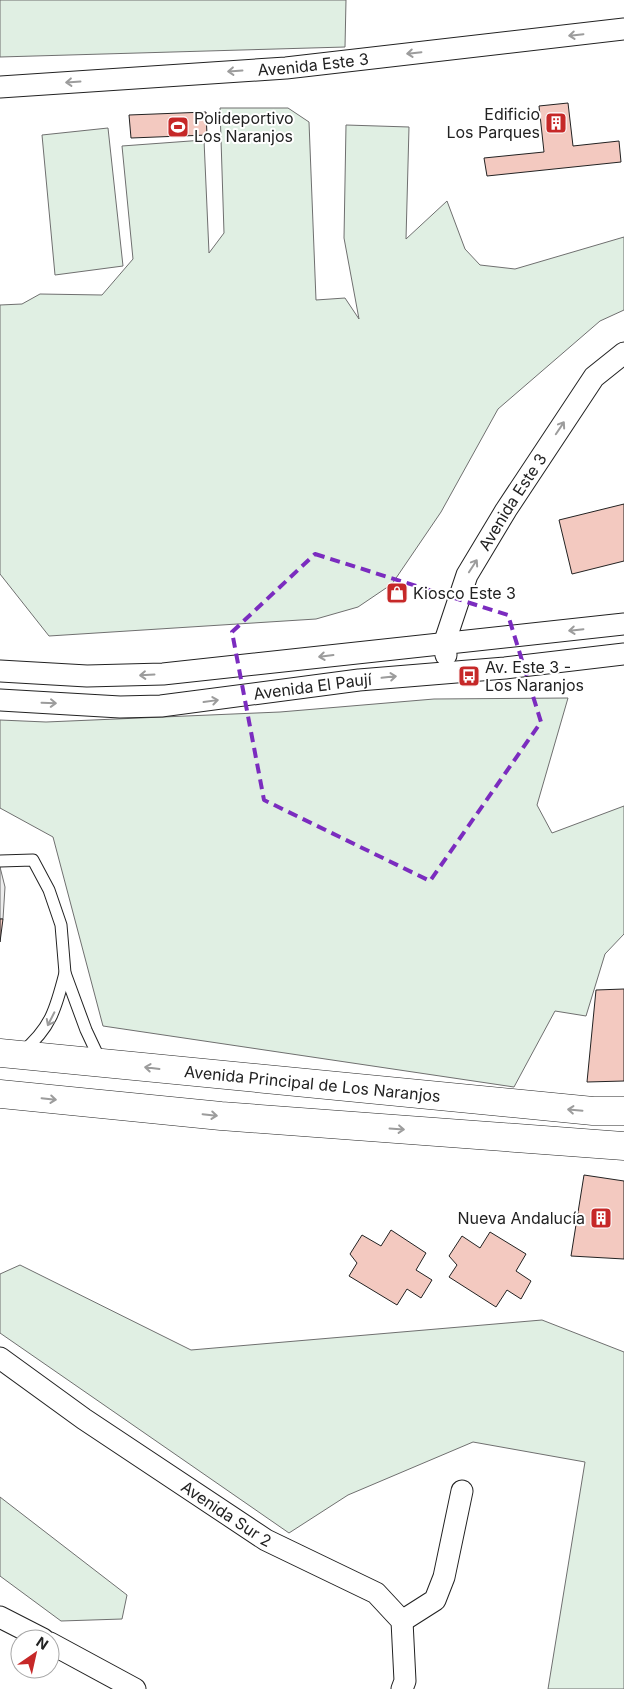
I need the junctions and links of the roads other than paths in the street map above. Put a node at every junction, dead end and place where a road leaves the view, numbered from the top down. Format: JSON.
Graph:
{"nodes":[{"id":1,"x":624,"y":29,"type":"edge"},
{"id":2,"x":0,"y":87,"type":"edge"},
{"id":3,"x":624,"y":353,"type":"edge"},
{"id":4,"x":624,"y":624,"type":"edge"},
{"id":5,"x":444,"y":644,"type":"junction"},
{"id":6,"x":624,"y":654,"type":"edge"},
{"id":7,"x":0,"y":671,"type":"edge"},
{"id":8,"x":449,"y":671,"type":"junction"},
{"id":9,"x":0,"y":700,"type":"edge"},
{"id":10,"x":0,"y":861,"type":"edge"},
{"id":11,"x":65,"y":973,"type":"junction"},
{"id":12,"x":9,"y":1054,"type":"edge"},
{"id":13,"x":101,"y":1062,"type":"junction"},
{"id":14,"x":0,"y":1094,"type":"edge"},
{"id":15,"x":624,"y":1111,"type":"edge"},
{"id":16,"x":624,"y":1146,"type":"edge"},
{"id":17,"x":0,"y":1358,"type":"edge"},
{"id":18,"x":462,"y":1491,"type":"dead end"},
{"id":19,"x":0,"y":1617,"type":"edge"},
{"id":20,"x":402,"y":1621,"type":"junction"},
{"id":21,"x":23,"y":1629,"type":"edge"},
{"id":22,"x":60,"y":1648,"type":"edge"},
{"id":23,"x":135,"y":1689,"type":"edge"},
{"id":24,"x":402,"y":1689,"type":"edge"}],
"edges":[{"from":1,"to":2,"type":"street","name":"Avenida Este 3","one_way":true},
{"from":5,"to":3,"type":"street","name":"Avenida Este 3","one_way":true},
{"from":4,"to":5,"type":"street","name":"Avenida El Paují","one_way":true},
{"from":5,"to":7,"type":"street","name":"Avenida El Paují","one_way":true},
{"from":5,"to":8,"type":"street","name":"Avenida Este 3"},
{"from":6,"to":8,"type":"street","name":"Avenida El Paují"},
{"from":9,"to":8,"type":"street","name":"Avenida El Paují","one_way":true},
{"from":10,"to":11,"type":"lane"},
{"from":11,"to":12,"type":"lane","one_way":true},
{"from":11,"to":13,"type":"lane"},
{"from":12,"to":13,"type":"main road","name":"Avenida Principal de Los Naranjos"},
{"from":15,"to":13,"type":"main road","name":"Avenida Principal de Los Naranjos","one_way":true},
{"from":14,"to":16,"type":"main road","name":"Avenida Principal de Los Naranjos","one_way":true},
{"from":17,"to":20,"type":"street","name":"Avenida Sur 2"},
{"from":18,"to":20,"type":"street"},
{"from":19,"to":21,"type":"street"},
{"from":20,"to":24,"type":"street"},
{"from":22,"to":23,"type":"street"}]}
